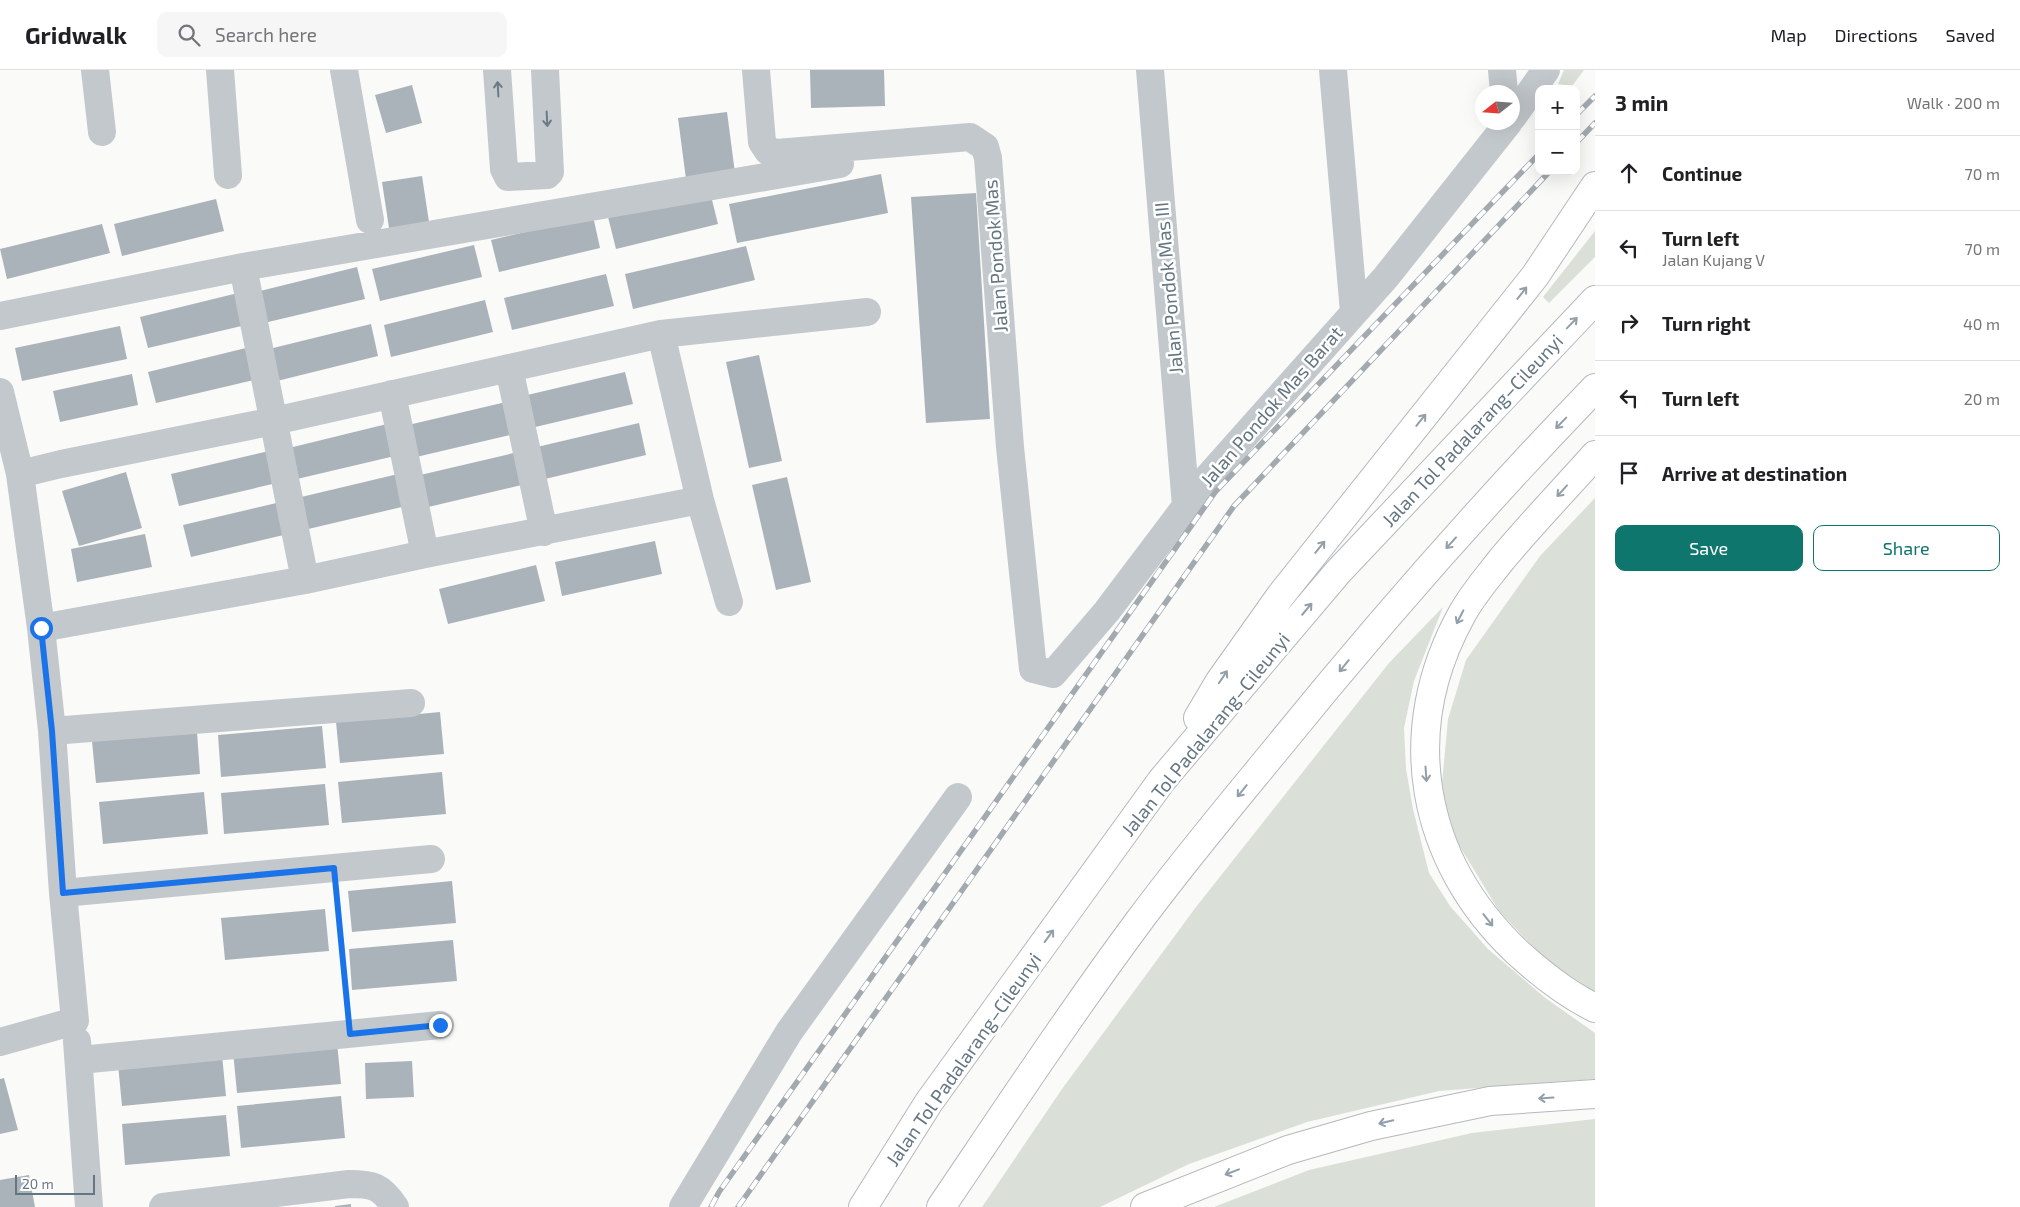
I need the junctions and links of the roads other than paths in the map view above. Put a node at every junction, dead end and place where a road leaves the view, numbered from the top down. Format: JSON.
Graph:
{"nodes":[{"id":1,"x":95,"y":70,"type":"edge"},
{"id":2,"x":220,"y":70,"type":"edge"},
{"id":3,"x":344,"y":70,"type":"edge"},
{"id":4,"x":497,"y":70,"type":"edge"},
{"id":5,"x":545,"y":70,"type":"edge"},
{"id":6,"x":756,"y":70,"type":"edge"},
{"id":7,"x":1150,"y":70,"type":"edge"},
{"id":8,"x":1333,"y":70,"type":"edge"},
{"id":9,"x":1502,"y":70,"type":"edge"},
{"id":10,"x":1546,"y":70,"type":"edge"},
{"id":11,"x":1503,"y":85,"type":"edge"},
{"id":12,"x":1520,"y":107,"type":"edge"},
{"id":13,"x":1503,"y":130,"type":"edge"},
{"id":14,"x":102,"y":132,"type":"dead end"},
{"id":15,"x":852,"y":162,"type":"dead end"},
{"id":16,"x":228,"y":175,"type":"dead end"},
{"id":17,"x":1595,"y":186,"type":"edge"},
{"id":18,"x":370,"y":220,"type":"dead end"},
{"id":19,"x":242,"y":267,"type":"junction"},
{"id":20,"x":1595,"y":300,"type":"edge"},
{"id":21,"x":867,"y":312,"type":"dead end"},
{"id":22,"x":1354,"y":312,"type":"junction"},
{"id":23,"x":0,"y":316,"type":"edge"},
{"id":24,"x":661,"y":334,"type":"junction"},
{"id":25,"x":509,"y":368,"type":"junction"},
{"id":26,"x":1595,"y":388,"type":"edge"},
{"id":27,"x":0,"y":392,"type":"edge"},
{"id":28,"x":392,"y":394,"type":"junction"},
{"id":29,"x":274,"y":421,"type":"junction"},
{"id":30,"x":1595,"y":455,"type":"edge"},
{"id":31,"x":20,"y":474,"type":"junction"},
{"id":32,"x":700,"y":500,"type":"junction"},
{"id":33,"x":1186,"y":506,"type":"junction"},
{"id":34,"x":544,"y":532,"type":"junction"},
{"id":35,"x":425,"y":554,"type":"junction"},
{"id":36,"x":305,"y":580,"type":"junction"},
{"id":37,"x":729,"y":602,"type":"dead end"},
{"id":38,"x":41,"y":628,"type":"junction"},
{"id":39,"x":1034,"y":669,"type":"joint"},
{"id":40,"x":411,"y":703,"type":"dead end"},
{"id":41,"x":52,"y":731,"type":"junction"},
{"id":42,"x":1162,"y":780,"type":"junction"},
{"id":43,"x":958,"y":797,"type":"dead end"},
{"id":44,"x":431,"y":859,"type":"dead end"},
{"id":45,"x":63,"y":893,"type":"junction"},
{"id":46,"x":1595,"y":1008,"type":"edge"},
{"id":47,"x":75,"y":1022,"type":"junction"},
{"id":48,"x":440,"y":1025,"type":"dead end"},
{"id":49,"x":0,"y":1042,"type":"edge"},
{"id":50,"x":80,"y":1060,"type":"junction"},
{"id":51,"x":1595,"y":1094,"type":"edge"},
{"id":52,"x":89,"y":1207,"type":"edge"},
{"id":53,"x":162,"y":1207,"type":"edge"},
{"id":54,"x":394,"y":1207,"type":"edge"},
{"id":55,"x":683,"y":1207,"type":"edge"},
{"id":56,"x":863,"y":1207,"type":"edge"},
{"id":57,"x":941,"y":1207,"type":"edge"},
{"id":58,"x":1145,"y":1207,"type":"edge"}],
"edges":[{"from":1,"to":14,"type":"street"},
{"from":2,"to":16,"type":"street"},
{"from":3,"to":18,"type":"street"},
{"from":5,"to":4,"type":"street","one_way":true},
{"from":6,"to":39,"type":"street","name":"Jalan Pondok Mas"},
{"from":7,"to":33,"type":"street","name":"Jalan Pondok Mas III"},
{"from":8,"to":22,"type":"street"},
{"from":9,"to":11,"type":"street"},
{"from":10,"to":12,"type":"street","name":"Jalan Pondok Mas Barat"},
{"from":13,"to":22,"type":"street","name":"Jalan Pondok Mas Barat"},
{"from":15,"to":19,"type":"street"},
{"from":42,"to":17,"type":"highway","one_way":true},
{"from":19,"to":23,"type":"street"},
{"from":19,"to":29,"type":"street"},
{"from":42,"to":20,"type":"highway","name":"Jalan Tol Padalarang–Cileunyi","one_way":true},
{"from":21,"to":24,"type":"street"},
{"from":22,"to":33,"type":"street","name":"Jalan Pondok Mas Barat"},
{"from":24,"to":25,"type":"street"},
{"from":24,"to":32,"type":"street"},
{"from":25,"to":28,"type":"street"},
{"from":25,"to":34,"type":"street"},
{"from":26,"to":57,"type":"highway","one_way":true},
{"from":27,"to":31,"type":"street"},
{"from":28,"to":29,"type":"street"},
{"from":28,"to":35,"type":"street"},
{"from":29,"to":31,"type":"street"},
{"from":29,"to":36,"type":"street"},
{"from":30,"to":46,"type":"highway","one_way":true},
{"from":31,"to":38,"type":"street"},
{"from":32,"to":34,"type":"street"},
{"from":32,"to":37,"type":"street"},
{"from":33,"to":39,"type":"street","name":"Jalan Pondok Mas Barat"},
{"from":34,"to":35,"type":"street"},
{"from":35,"to":36,"type":"street"},
{"from":36,"to":38,"type":"street"},
{"from":38,"to":41,"type":"street"},
{"from":40,"to":41,"type":"street"},
{"from":41,"to":45,"type":"street"},
{"from":56,"to":42,"type":"highway","name":"Jalan Tol Padalarang–Cileunyi","one_way":true},
{"from":43,"to":55,"type":"street"},
{"from":44,"to":45,"type":"street"},
{"from":45,"to":47,"type":"street"},
{"from":47,"to":49,"type":"street"},
{"from":47,"to":50,"type":"street"},
{"from":48,"to":50,"type":"street"},
{"from":50,"to":52,"type":"street"},
{"from":51,"to":58,"type":"highway","one_way":true},
{"from":53,"to":54,"type":"street"}]}
